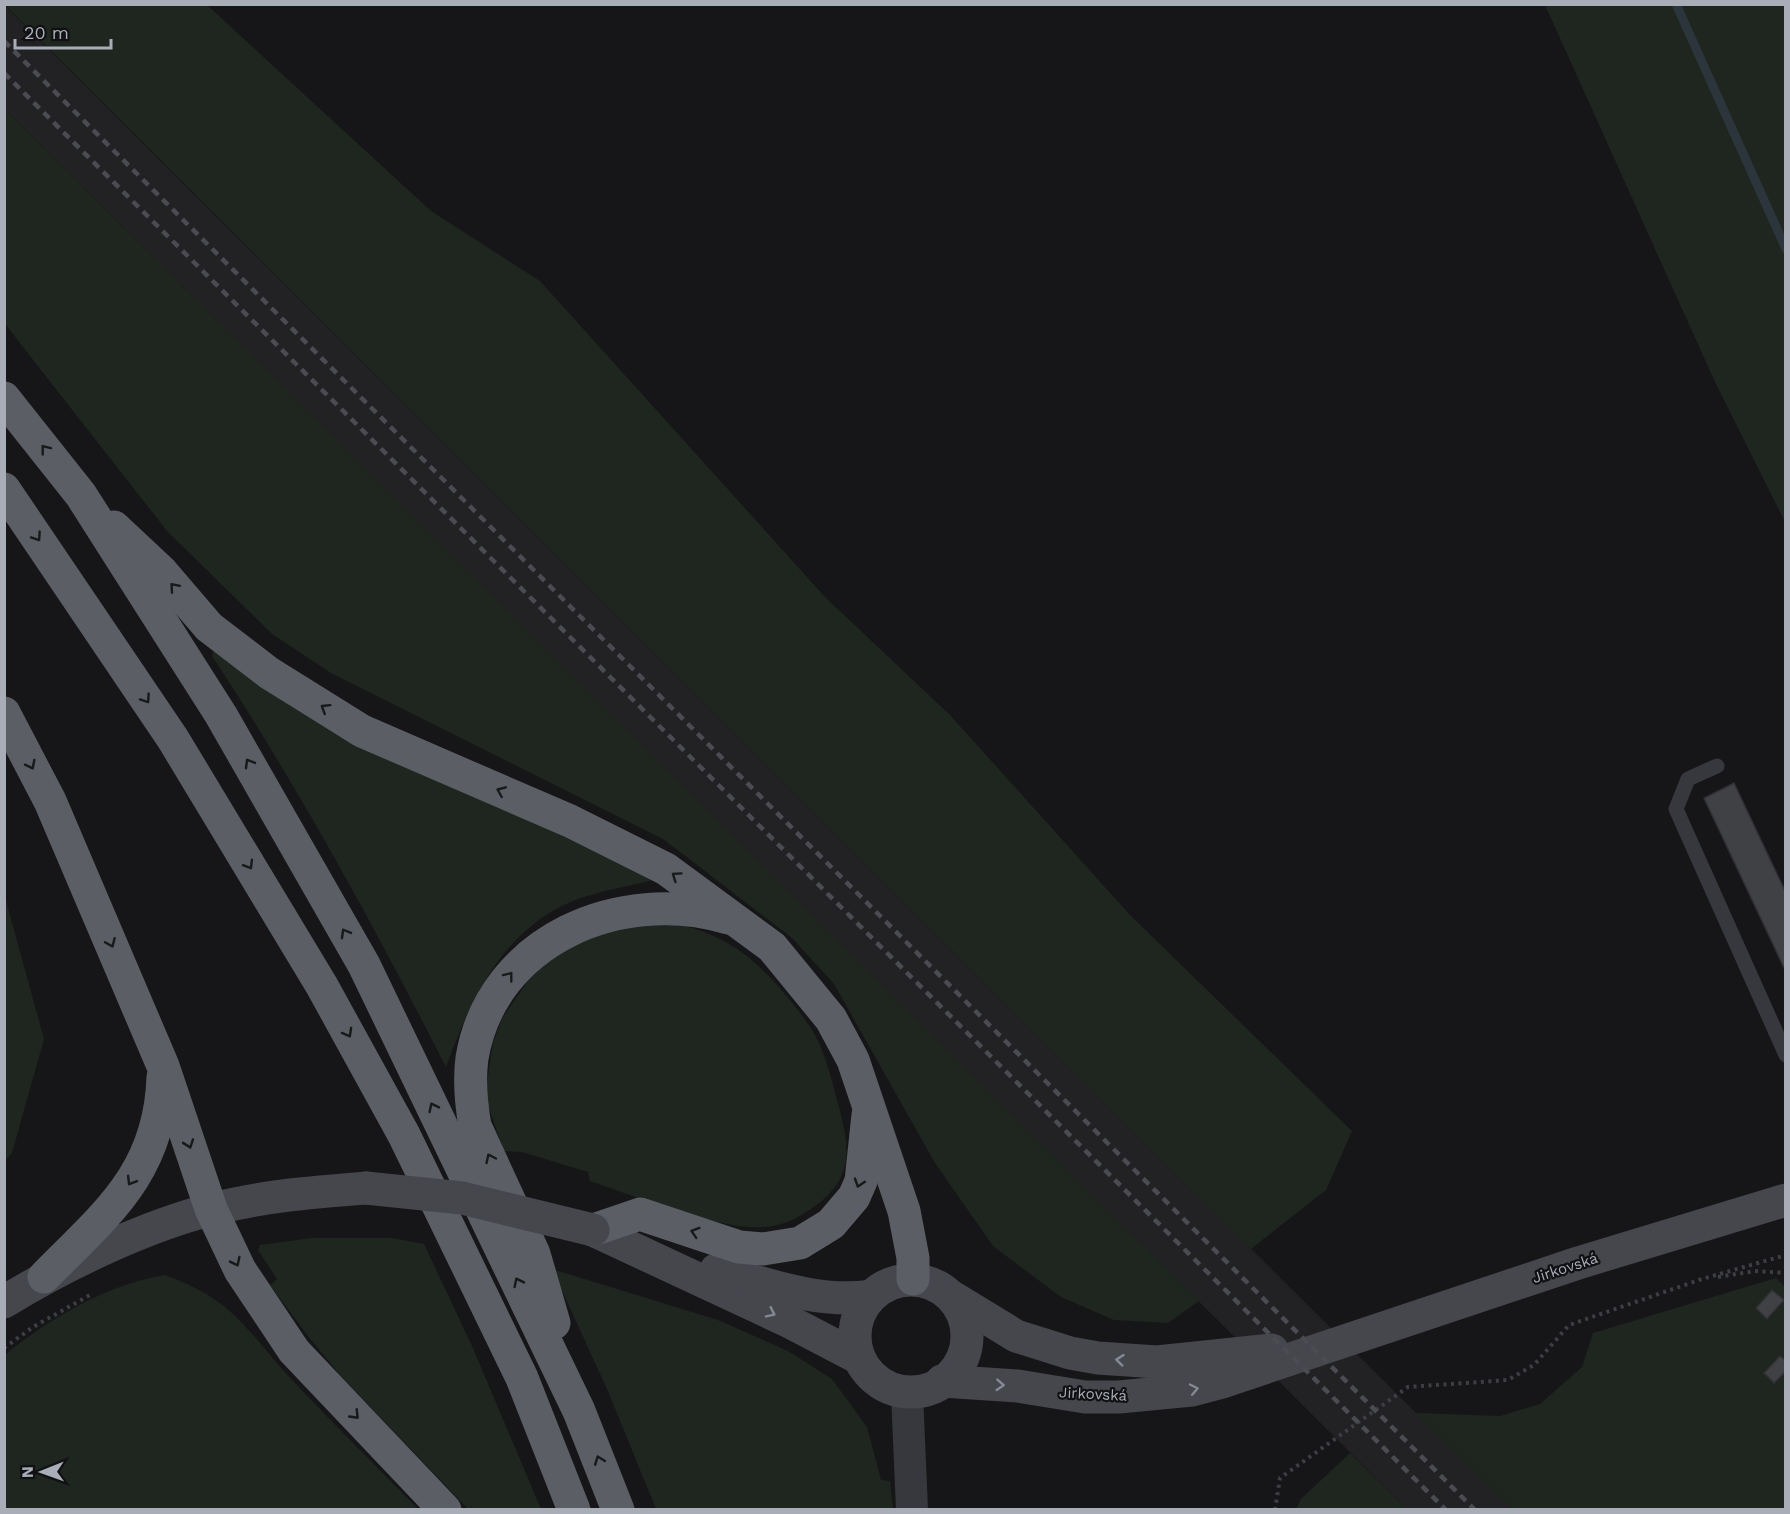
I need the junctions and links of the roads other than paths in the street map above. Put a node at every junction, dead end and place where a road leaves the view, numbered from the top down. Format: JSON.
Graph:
{"nodes":[{"id":1,"x":4,"y":398,"type":"edge"},
{"id":2,"x":4,"y":489,"type":"edge"},
{"id":3,"x":81,"y":495,"type":"junction"},
{"id":4,"x":4,"y":713,"type":"edge"},
{"id":5,"x":1717,"y":766,"type":"dead end"},
{"id":6,"x":741,"y":922,"type":"junction"},
{"id":7,"x":1785,"y":1055,"type":"edge"},
{"id":8,"x":163,"y":1066,"type":"junction"},
{"id":9,"x":870,"y":1104,"type":"junction"},
{"id":10,"x":1785,"y":1200,"type":"edge"},
{"id":11,"x":211,"y":1209,"type":"junction"},
{"id":12,"x":593,"y":1230,"type":"junction"},
{"id":13,"x":642,"y":1251,"type":"junction"},
{"id":14,"x":44,"y":1278,"type":"junction"},
{"id":15,"x":913,"y":1279,"type":"junction"},
{"id":16,"x":871,"y":1296,"type":"junction"},
{"id":17,"x":954,"y":1298,"type":"junction"},
{"id":18,"x":4,"y":1302,"type":"edge"},
{"id":19,"x":1345,"y":1340,"type":"junction"},
{"id":20,"x":859,"y":1358,"type":"junction"},
{"id":21,"x":942,"y":1381,"type":"junction"},
{"id":22,"x":907,"y":1393,"type":"junction"},
{"id":23,"x":579,"y":1411,"type":"junction"},
{"id":24,"x":445,"y":1509,"type":"edge"},
{"id":25,"x":574,"y":1509,"type":"edge"},
{"id":26,"x":618,"y":1509,"type":"edge"},
{"id":27,"x":912,"y":1509,"type":"edge"}],
"edges":[{"from":3,"to":1,"type":"highway","one_way":true},
{"from":2,"to":25,"type":"highway","one_way":true},
{"from":6,"to":3,"type":"highway","one_way":true},
{"from":23,"to":3,"type":"highway","one_way":true},
{"from":4,"to":8,"type":"highway","one_way":true},
{"from":5,"to":7,"type":"lane"},
{"from":6,"to":9,"type":"highway"},
{"from":23,"to":6,"type":"highway","one_way":true},
{"from":8,"to":11,"type":"highway","one_way":true},
{"from":8,"to":14,"type":"highway","one_way":true},
{"from":9,"to":12,"type":"highway","one_way":true},
{"from":9,"to":15,"type":"highway"},
{"from":10,"to":19,"type":"main road","name":"Jirkovská"},
{"from":11,"to":12,"type":"main road","bridge":true},
{"from":11,"to":14,"type":"main road"},
{"from":11,"to":24,"type":"highway","one_way":true},
{"from":12,"to":13,"type":"main road"},
{"from":13,"to":16,"type":"main road"},
{"from":13,"to":20,"type":"main road","one_way":true},
{"from":14,"to":18,"type":"main road"},
{"from":15,"to":16,"type":"main road"},
{"from":15,"to":17,"type":"main road"},
{"from":16,"to":20,"type":"main road"},
{"from":19,"to":17,"type":"main road","name":"Jirkovská","one_way":true},
{"from":17,"to":21,"type":"main road"},
{"from":21,"to":19,"type":"main road","name":"Jirkovská","one_way":true},
{"from":20,"to":22,"type":"main road"},
{"from":21,"to":22,"type":"main road"},
{"from":22,"to":27,"type":"street"},
{"from":26,"to":23,"type":"highway","one_way":true}]}
